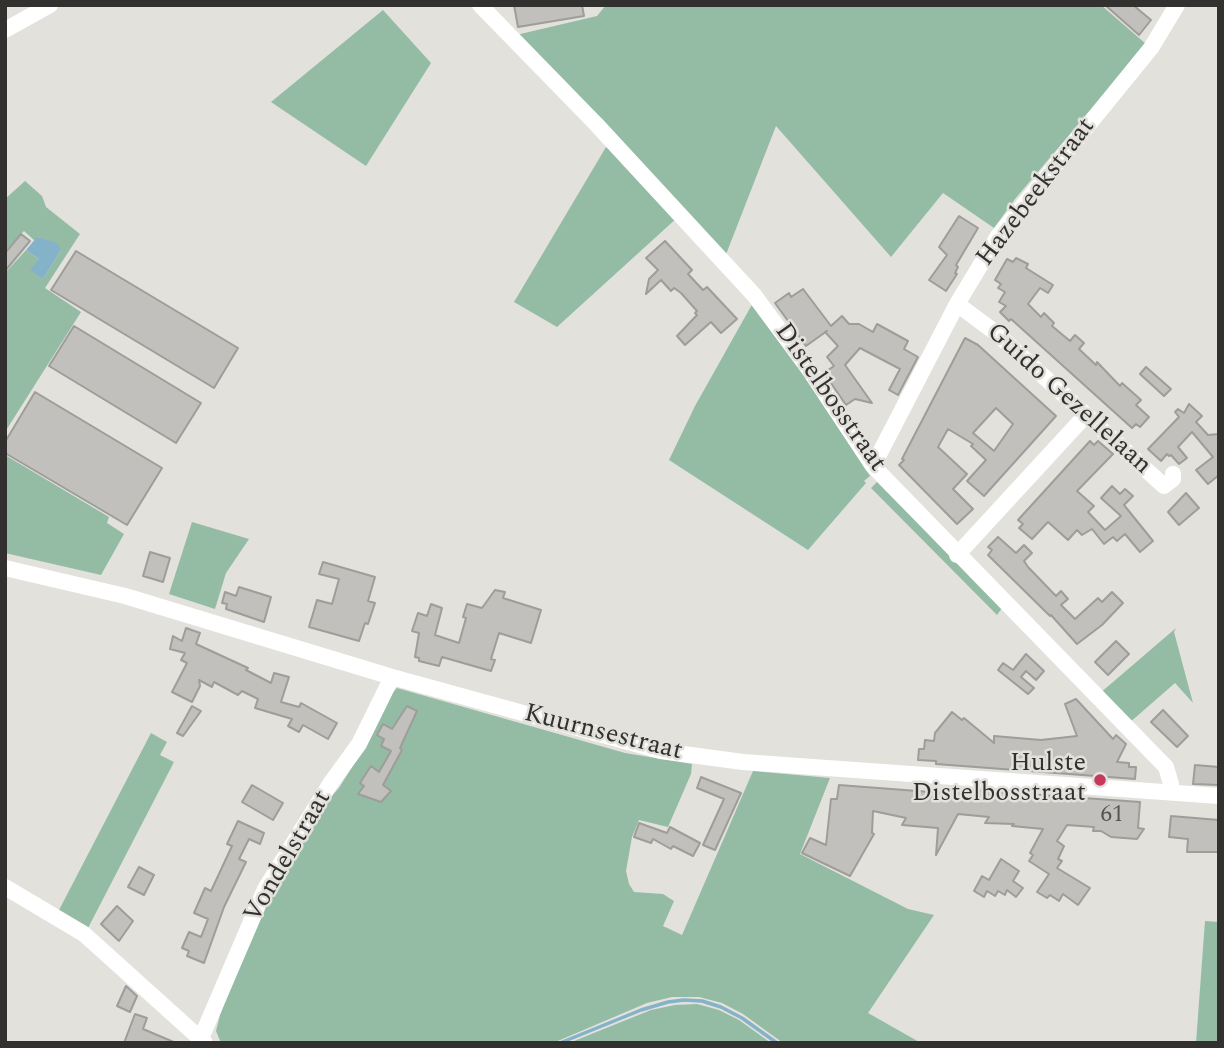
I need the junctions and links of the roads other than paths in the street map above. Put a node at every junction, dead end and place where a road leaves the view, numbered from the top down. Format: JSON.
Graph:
{"nodes":[{"id":1,"x":50,"y":5,"type":"edge"},
{"id":2,"x":480,"y":5,"type":"edge"},
{"id":3,"x":1177,"y":5,"type":"edge"},
{"id":4,"x":5,"y":30,"type":"edge"},
{"id":5,"x":957,"y":304,"type":"junction"},
{"id":6,"x":1086,"y":415,"type":"junction"},
{"id":7,"x":873,"y":466,"type":"junction"},
{"id":8,"x":1173,"y":474,"type":"dead end"},
{"id":9,"x":957,"y":555,"type":"junction"},
{"id":10,"x":5,"y":568,"type":"edge"},
{"id":11,"x":391,"y":677,"type":"junction"},
{"id":12,"x":1170,"y":792,"type":"junction"},
{"id":13,"x":1219,"y":796,"type":"edge"},
{"id":14,"x":5,"y":887,"type":"edge"},
{"id":15,"x":202,"y":1041,"type":"edge"}],
"edges":[{"from":1,"to":4,"type":"street"},
{"from":2,"to":7,"type":"street","name":"Distelbosstraat"},
{"from":3,"to":5,"type":"street","name":"Hazebeekstraat"},
{"from":5,"to":6,"type":"street","name":"Guido Gezellelaan"},
{"from":5,"to":7,"type":"street","name":"Hazebeekstraat"},
{"from":6,"to":8,"type":"street","name":"Guido Gezellelaan"},
{"from":6,"to":9,"type":"street"},
{"from":7,"to":9,"type":"street","name":"Distelbosstraat"},
{"from":9,"to":12,"type":"street","name":"Distelbosstraat"},
{"from":10,"to":11,"type":"street","name":"Kuurnsestraat"},
{"from":11,"to":12,"type":"street","name":"Kuurnsestraat"},
{"from":11,"to":15,"type":"street","name":"Vondelstraat"},
{"from":12,"to":13,"type":"street","name":"Kuurnsestraat"},
{"from":14,"to":15,"type":"street"}]}
